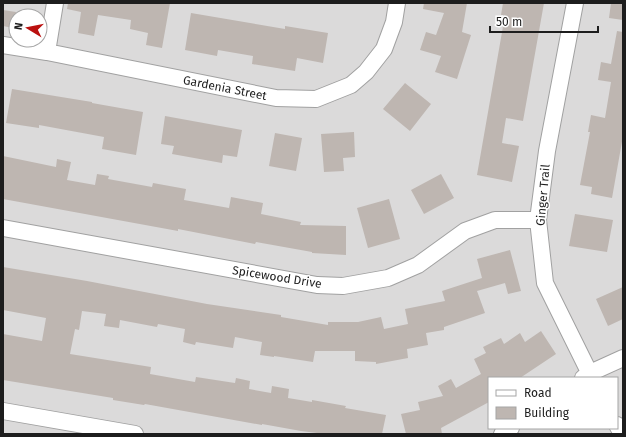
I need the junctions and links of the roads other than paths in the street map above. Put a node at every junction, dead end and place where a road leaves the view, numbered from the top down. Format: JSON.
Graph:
{"nodes":[{"id":1,"x":55,"y":3,"type":"edge"},
{"id":2,"x":398,"y":3,"type":"edge"},
{"id":3,"x":575,"y":3,"type":"edge"},
{"id":4,"x":3,"y":45,"type":"edge"},
{"id":5,"x":47,"y":52,"type":"junction"},
{"id":6,"x":538,"y":220,"type":"junction"},
{"id":7,"x":3,"y":228,"type":"edge"},
{"id":8,"x":623,"y":358,"type":"edge"},
{"id":9,"x":588,"y":376,"type":"edge"},
{"id":10,"x":3,"y":411,"type":"edge"},
{"id":11,"x":135,"y":434,"type":"edge"}],
"edges":[{"from":1,"to":5,"type":"street"},
{"from":2,"to":5,"type":"street","name":"Gardenia Street"},
{"from":3,"to":6,"type":"street","name":"Ginger Trail"},
{"from":4,"to":5,"type":"street","name":"Gardenia Street"},
{"from":6,"to":7,"type":"street","name":"Spicewood Drive"},
{"from":6,"to":9,"type":"street","name":"Ginger Trail"},
{"from":8,"to":9,"type":"street"},
{"from":10,"to":11,"type":"street"}]}
